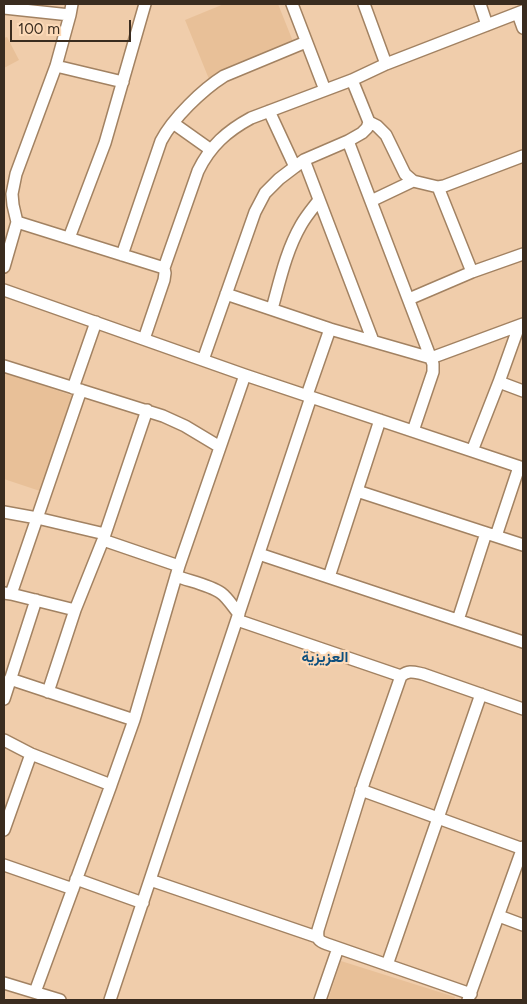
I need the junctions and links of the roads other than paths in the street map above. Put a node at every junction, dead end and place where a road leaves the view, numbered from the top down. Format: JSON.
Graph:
{"nodes":[{"id":1,"x":145,"y":4,"type":"edge"},
{"id":2,"x":292,"y":4,"type":"edge"},
{"id":3,"x":364,"y":4,"type":"edge"},
{"id":4,"x":480,"y":4,"type":"edge"},
{"id":5,"x":4,"y":8,"type":"edge"},
{"id":6,"x":71,"y":9,"type":"edge"},
{"id":7,"x":520,"y":13,"type":"edge"},
{"id":8,"x":487,"y":25,"type":"junction"},
{"id":9,"x":523,"y":28,"type":"edge"},
{"id":10,"x":306,"y":42,"type":"junction"},
{"id":11,"x":386,"y":64,"type":"junction"},
{"id":12,"x":56,"y":66,"type":"junction"},
{"id":13,"x":352,"y":80,"type":"junction"},
{"id":14,"x":123,"y":82,"type":"junction"},
{"id":15,"x":325,"y":90,"type":"junction"},
{"id":16,"x":269,"y":111,"type":"junction"},
{"id":17,"x":369,"y":122,"type":"junction"},
{"id":18,"x":173,"y":123,"type":"junction"},
{"id":19,"x":348,"y":141,"type":"junction"},
{"id":20,"x":211,"y":150,"type":"junction"},
{"id":21,"x":523,"y":156,"type":"edge"},
{"id":22,"x":300,"y":164,"type":"junction"},
{"id":23,"x":413,"y":181,"type":"junction"},
{"id":24,"x":438,"y":187,"type":"junction"},
{"id":25,"x":319,"y":200,"type":"junction"},
{"id":26,"x":372,"y":201,"type":"junction"},
{"id":27,"x":17,"y":222,"type":"junction"},
{"id":28,"x":69,"y":238,"type":"junction"},
{"id":29,"x":523,"y":254,"type":"edge"},
{"id":30,"x":122,"y":255,"type":"junction"},
{"id":31,"x":4,"y":266,"type":"edge"},
{"id":32,"x":164,"y":268,"type":"junction"},
{"id":33,"x":472,"y":272,"type":"junction"},
{"id":34,"x":4,"y":290,"type":"edge"},
{"id":35,"x":226,"y":294,"type":"junction"},
{"id":36,"x":409,"y":299,"type":"junction"},
{"id":37,"x":272,"y":309,"type":"junction"},
{"id":38,"x":96,"y":322,"type":"junction"},
{"id":39,"x":521,"y":325,"type":"edge"},
{"id":40,"x":330,"y":329,"type":"junction"},
{"id":41,"x":144,"y":339,"type":"junction"},
{"id":42,"x":372,"y":341,"type":"junction"},
{"id":43,"x":431,"y":358,"type":"junction"},
{"id":44,"x":203,"y":360,"type":"junction"},
{"id":45,"x":4,"y":366,"type":"edge"},
{"id":46,"x":245,"y":374,"type":"junction"},
{"id":47,"x":499,"y":382,"type":"junction"},
{"id":48,"x":77,"y":389,"type":"junction"},
{"id":49,"x":523,"y":390,"type":"edge"},
{"id":50,"x":309,"y":396,"type":"junction"},
{"id":51,"x":147,"y":410,"type":"junction"},
{"id":52,"x":380,"y":420,"type":"junction"},
{"id":53,"x":413,"y":431,"type":"junction"},
{"id":54,"x":220,"y":447,"type":"junction"},
{"id":55,"x":472,"y":451,"type":"junction"},
{"id":56,"x":521,"y":468,"type":"edge"},
{"id":57,"x":357,"y":491,"type":"junction"},
{"id":58,"x":4,"y":512,"type":"edge"},
{"id":59,"x":38,"y":518,"type":"junction"},
{"id":60,"x":491,"y":534,"type":"junction"},
{"id":61,"x":104,"y":537,"type":"junction"},
{"id":62,"x":523,"y":545,"type":"edge"},
{"id":63,"x":259,"y":554,"type":"junction"},
{"id":64,"x":178,"y":571,"type":"junction"},
{"id":65,"x":328,"y":577,"type":"junction"},
{"id":66,"x":7,"y":594,"type":"edge"},
{"id":67,"x":36,"y":600,"type":"junction"},
{"id":68,"x":75,"y":610,"type":"junction"},
{"id":69,"x":238,"y":617,"type":"junction"},
{"id":70,"x":458,"y":620,"type":"junction"},
{"id":71,"x":523,"y":642,"type":"edge"},
{"id":72,"x":401,"y":676,"type":"junction"},
{"id":73,"x":10,"y":679,"type":"junction"},
{"id":74,"x":48,"y":692,"type":"junction"},
{"id":75,"x":481,"y":694,"type":"junction"},
{"id":76,"x":4,"y":698,"type":"edge"},
{"id":77,"x":523,"y":709,"type":"edge"},
{"id":78,"x":134,"y":720,"type":"junction"},
{"id":79,"x":4,"y":740,"type":"edge"},
{"id":80,"x":31,"y":754,"type":"junction"},
{"id":81,"x":111,"y":784,"type":"junction"},
{"id":82,"x":361,"y":790,"type":"junction"},
{"id":83,"x":438,"y":819,"type":"junction"},
{"id":84,"x":4,"y":830,"type":"edge"},
{"id":85,"x":523,"y":848,"type":"edge"},
{"id":86,"x":4,"y":865,"type":"edge"},
{"id":87,"x":520,"y":865,"type":"edge"},
{"id":88,"x":150,"y":880,"type":"junction"},
{"id":89,"x":74,"y":884,"type":"junction"},
{"id":90,"x":143,"y":902,"type":"junction"},
{"id":91,"x":498,"y":916,"type":"junction"},
{"id":92,"x":523,"y":925,"type":"edge"},
{"id":93,"x":317,"y":937,"type":"junction"},
{"id":94,"x":338,"y":948,"type":"junction"},
{"id":95,"x":387,"y":965,"type":"junction"},
{"id":96,"x":4,"y":983,"type":"edge"},
{"id":97,"x":35,"y":992,"type":"junction"},
{"id":98,"x":470,"y":997,"type":"edge"},
{"id":99,"x":60,"y":1000,"type":"edge"},
{"id":100,"x":110,"y":1000,"type":"edge"},
{"id":101,"x":320,"y":1000,"type":"edge"}],
"edges":[{"from":1,"to":14,"type":"street"},
{"from":2,"to":10,"type":"street"},
{"from":3,"to":11,"type":"street"},
{"from":4,"to":8,"type":"street"},
{"from":5,"to":6,"type":"street"},
{"from":6,"to":12,"type":"street"},
{"from":7,"to":8,"type":"street"},
{"from":7,"to":9,"type":"street"},
{"from":8,"to":11,"type":"street"},
{"from":10,"to":15,"type":"street"},
{"from":10,"to":18,"type":"street"},
{"from":11,"to":13,"type":"street"},
{"from":12,"to":14,"type":"street"},
{"from":12,"to":27,"type":"street"},
{"from":13,"to":15,"type":"street"},
{"from":13,"to":17,"type":"street"},
{"from":14,"to":28,"type":"street"},
{"from":15,"to":16,"type":"street"},
{"from":16,"to":20,"type":"street"},
{"from":16,"to":22,"type":"street"},
{"from":17,"to":19,"type":"street"},
{"from":17,"to":23,"type":"street"},
{"from":18,"to":20,"type":"street"},
{"from":18,"to":30,"type":"street"},
{"from":19,"to":22,"type":"street"},
{"from":19,"to":26,"type":"street"},
{"from":20,"to":32,"type":"street"},
{"from":21,"to":24,"type":"street"},
{"from":22,"to":25,"type":"street"},
{"from":22,"to":35,"type":"street"},
{"from":23,"to":24,"type":"street"},
{"from":23,"to":26,"type":"street"},
{"from":24,"to":33,"type":"street"},
{"from":25,"to":37,"type":"street"},
{"from":25,"to":42,"type":"street"},
{"from":26,"to":36,"type":"street"},
{"from":27,"to":28,"type":"street"},
{"from":27,"to":31,"type":"street"},
{"from":28,"to":30,"type":"street"},
{"from":29,"to":33,"type":"street"},
{"from":30,"to":32,"type":"street"},
{"from":32,"to":41,"type":"street"},
{"from":33,"to":36,"type":"street"},
{"from":34,"to":38,"type":"street"},
{"from":35,"to":37,"type":"street"},
{"from":35,"to":44,"type":"street"},
{"from":36,"to":43,"type":"street"},
{"from":37,"to":40,"type":"street"},
{"from":38,"to":41,"type":"street"},
{"from":38,"to":48,"type":"street"},
{"from":39,"to":43,"type":"street"},
{"from":39,"to":47,"type":"street"},
{"from":40,"to":42,"type":"street"},
{"from":40,"to":50,"type":"street"},
{"from":41,"to":44,"type":"street"},
{"from":42,"to":43,"type":"street"},
{"from":43,"to":53,"type":"street"},
{"from":44,"to":46,"type":"street"},
{"from":45,"to":48,"type":"street"},
{"from":46,"to":50,"type":"street"},
{"from":46,"to":54,"type":"street"},
{"from":47,"to":49,"type":"street"},
{"from":47,"to":55,"type":"street"},
{"from":48,"to":51,"type":"street"},
{"from":48,"to":59,"type":"street"},
{"from":50,"to":52,"type":"street"},
{"from":50,"to":63,"type":"street"},
{"from":51,"to":54,"type":"street"},
{"from":51,"to":61,"type":"street"},
{"from":52,"to":53,"type":"street"},
{"from":52,"to":57,"type":"street"},
{"from":53,"to":55,"type":"street"},
{"from":54,"to":64,"type":"street"},
{"from":55,"to":56,"type":"street"},
{"from":56,"to":60,"type":"street"},
{"from":57,"to":60,"type":"street"},
{"from":57,"to":65,"type":"street"},
{"from":58,"to":59,"type":"street"},
{"from":59,"to":61,"type":"street"},
{"from":59,"to":66,"type":"street"},
{"from":60,"to":62,"type":"street"},
{"from":60,"to":70,"type":"street"},
{"from":61,"to":64,"type":"street"},
{"from":61,"to":68,"type":"street"},
{"from":63,"to":65,"type":"street"},
{"from":63,"to":69,"type":"street"},
{"from":64,"to":69,"type":"street"},
{"from":64,"to":78,"type":"street"},
{"from":65,"to":70,"type":"street"},
{"from":66,"to":67,"type":"street"},
{"from":67,"to":68,"type":"street"},
{"from":67,"to":73,"type":"street"},
{"from":68,"to":74,"type":"street"},
{"from":69,"to":72,"type":"street"},
{"from":69,"to":88,"type":"street"},
{"from":70,"to":71,"type":"street"},
{"from":72,"to":75,"type":"street"},
{"from":72,"to":82,"type":"street"},
{"from":73,"to":74,"type":"street"},
{"from":73,"to":76,"type":"street"},
{"from":74,"to":78,"type":"street"},
{"from":75,"to":77,"type":"street"},
{"from":75,"to":83,"type":"street"},
{"from":78,"to":81,"type":"street"},
{"from":79,"to":80,"type":"street"},
{"from":80,"to":81,"type":"street"},
{"from":80,"to":84,"type":"street"},
{"from":81,"to":89,"type":"street"},
{"from":82,"to":83,"type":"street"},
{"from":82,"to":93,"type":"street"},
{"from":83,"to":85,"type":"street"},
{"from":83,"to":95,"type":"street"},
{"from":85,"to":87,"type":"street"},
{"from":86,"to":89,"type":"street"},
{"from":87,"to":91,"type":"street"},
{"from":88,"to":90,"type":"street"},
{"from":88,"to":93,"type":"street"},
{"from":89,"to":90,"type":"street"},
{"from":89,"to":97,"type":"street"},
{"from":90,"to":100,"type":"street"},
{"from":91,"to":92,"type":"street"},
{"from":91,"to":98,"type":"street"},
{"from":93,"to":94,"type":"street"},
{"from":94,"to":95,"type":"street"},
{"from":94,"to":101,"type":"street"},
{"from":95,"to":98,"type":"street"},
{"from":96,"to":97,"type":"street"},
{"from":97,"to":99,"type":"street"}]}
